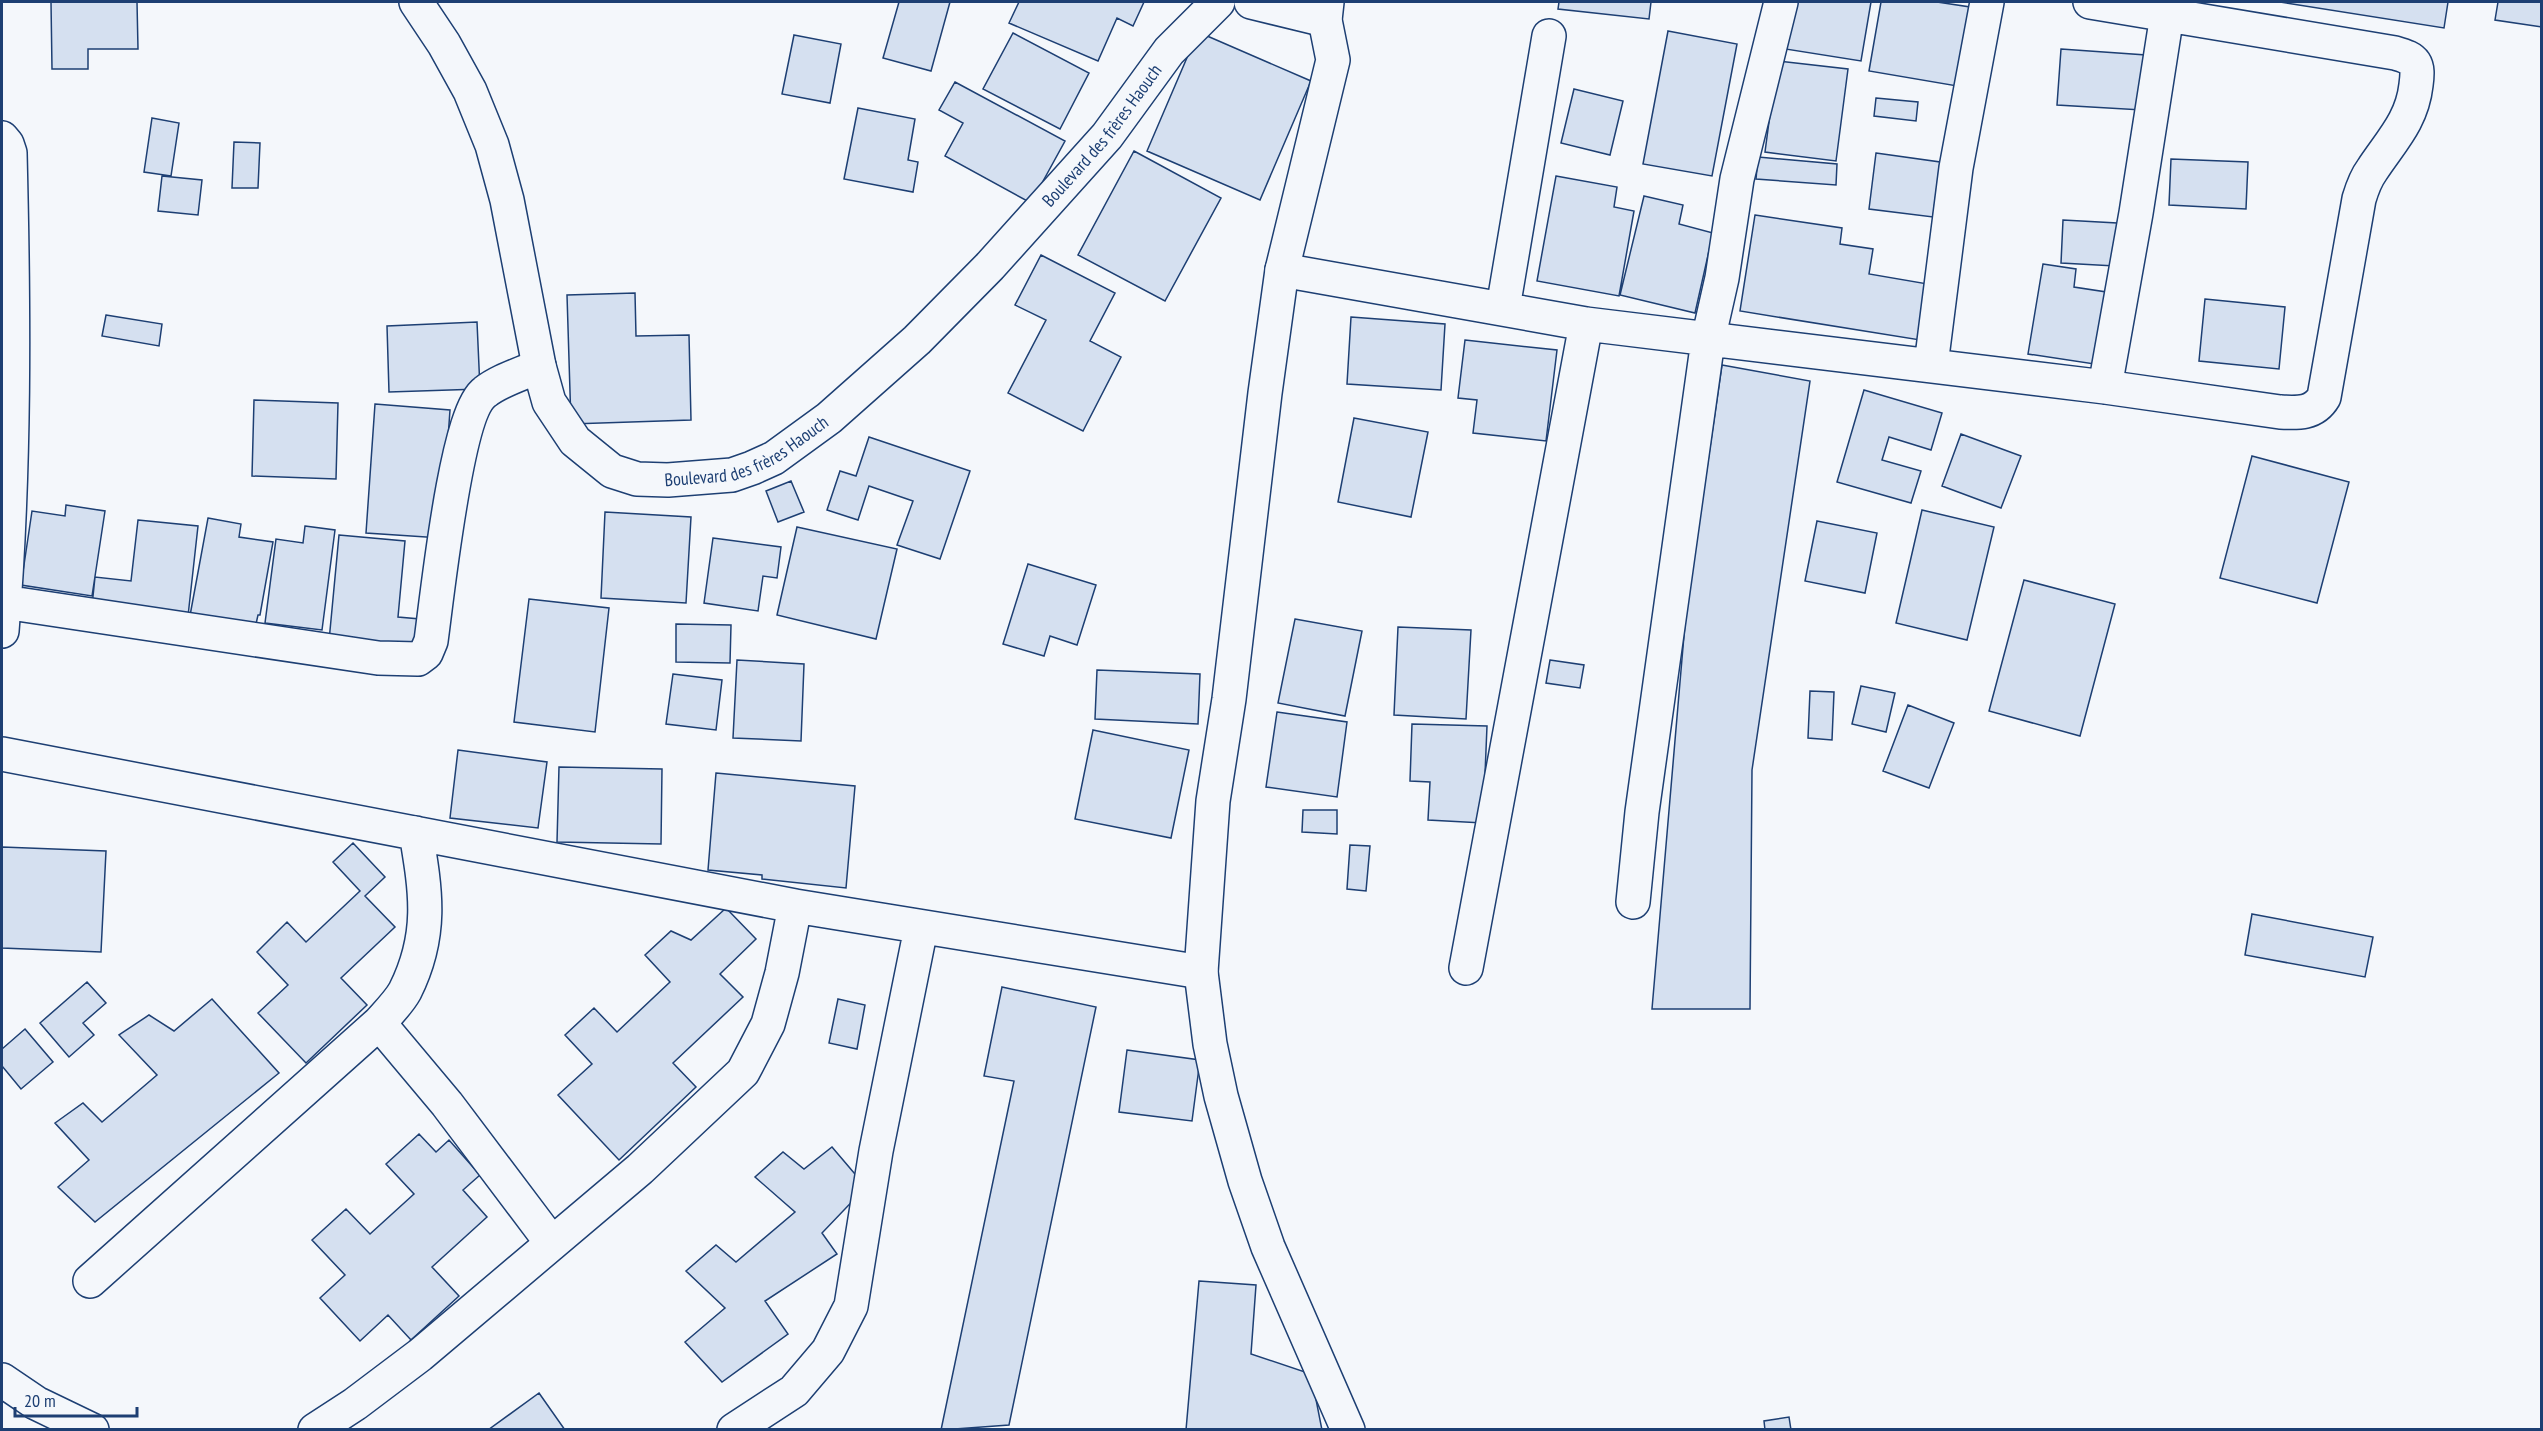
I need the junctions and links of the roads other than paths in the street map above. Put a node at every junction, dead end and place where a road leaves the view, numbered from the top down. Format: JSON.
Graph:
{"nodes":[{"id":1,"x":416,"y":2,"type":"edge"},
{"id":2,"x":1218,"y":2,"type":"edge"},
{"id":3,"x":1251,"y":2,"type":"edge"},
{"id":4,"x":1781,"y":2,"type":"edge"},
{"id":5,"x":1987,"y":2,"type":"edge"},
{"id":6,"x":2090,"y":2,"type":"edge"},
{"id":7,"x":2168,"y":7,"type":"edge"},
{"id":8,"x":1326,"y":11,"type":"edge"},
{"id":9,"x":1548,"y":36,"type":"dead end"},
{"id":10,"x":2,"y":138,"type":"edge"},
{"id":11,"x":1282,"y":270,"type":"junction"},
{"id":12,"x":1503,"y":308,"type":"junction"},
{"id":13,"x":1586,"y":324,"type":"junction"},
{"id":14,"x":1708,"y":340,"type":"junction"},
{"id":15,"x":1931,"y":365,"type":"junction"},
{"id":16,"x":539,"y":366,"type":"junction"},
{"id":17,"x":2105,"y":387,"type":"junction"},
{"id":18,"x":3,"y":617,"type":"edge"},
{"id":19,"x":2,"y":754,"type":"edge"},
{"id":20,"x":416,"y":833,"type":"junction"},
{"id":21,"x":1634,"y":902,"type":"dead end"},
{"id":22,"x":795,"y":906,"type":"junction"},
{"id":23,"x":921,"y":928,"type":"junction"},
{"id":24,"x":1466,"y":968,"type":"dead end"},
{"id":25,"x":1201,"y":972,"type":"junction"},
{"id":26,"x":379,"y":1023,"type":"junction"},
{"id":27,"x":551,"y":1242,"type":"junction"},
{"id":28,"x":90,"y":1281,"type":"dead end"},
{"id":29,"x":2,"y":1380,"type":"edge"},
{"id":30,"x":36,"y":1403,"type":"junction"},
{"id":31,"x":2,"y":1408,"type":"edge"},
{"id":32,"x":92,"y":1430,"type":"edge"},
{"id":33,"x":315,"y":1430,"type":"edge"},
{"id":34,"x":734,"y":1430,"type":"edge"},
{"id":35,"x":1348,"y":1430,"type":"edge"}],
"edges":[{"from":1,"to":16,"type":"street","name":"Boulevard des frères Haouch"},
{"from":2,"to":16,"type":"street","name":"Boulevard des frères Haouch"},
{"from":3,"to":8,"type":"street"},
{"from":4,"to":14,"type":"street"},
{"from":5,"to":15,"type":"street"},
{"from":6,"to":7,"type":"street"},
{"from":7,"to":17,"type":"street"},
{"from":7,"to":17,"type":"street"},
{"from":8,"to":11,"type":"street"},
{"from":9,"to":12,"type":"street"},
{"from":10,"to":18,"type":"street"},
{"from":11,"to":12,"type":"street"},
{"from":11,"to":25,"type":"street"},
{"from":12,"to":13,"type":"street"},
{"from":13,"to":14,"type":"street"},
{"from":13,"to":24,"type":"street"},
{"from":14,"to":15,"type":"street"},
{"from":14,"to":21,"type":"street"},
{"from":15,"to":17,"type":"street"},
{"from":16,"to":18,"type":"street"},
{"from":19,"to":20,"type":"street"},
{"from":20,"to":22,"type":"street"},
{"from":20,"to":26,"type":"street"},
{"from":22,"to":23,"type":"street"},
{"from":22,"to":27,"type":"street"},
{"from":23,"to":25,"type":"street"},
{"from":23,"to":34,"type":"street"},
{"from":25,"to":35,"type":"street"},
{"from":26,"to":27,"type":"street"},
{"from":26,"to":28,"type":"street"},
{"from":27,"to":33,"type":"street"},
{"from":29,"to":30,"type":"street"},
{"from":30,"to":31,"type":"street"},
{"from":30,"to":32,"type":"street"}]}
